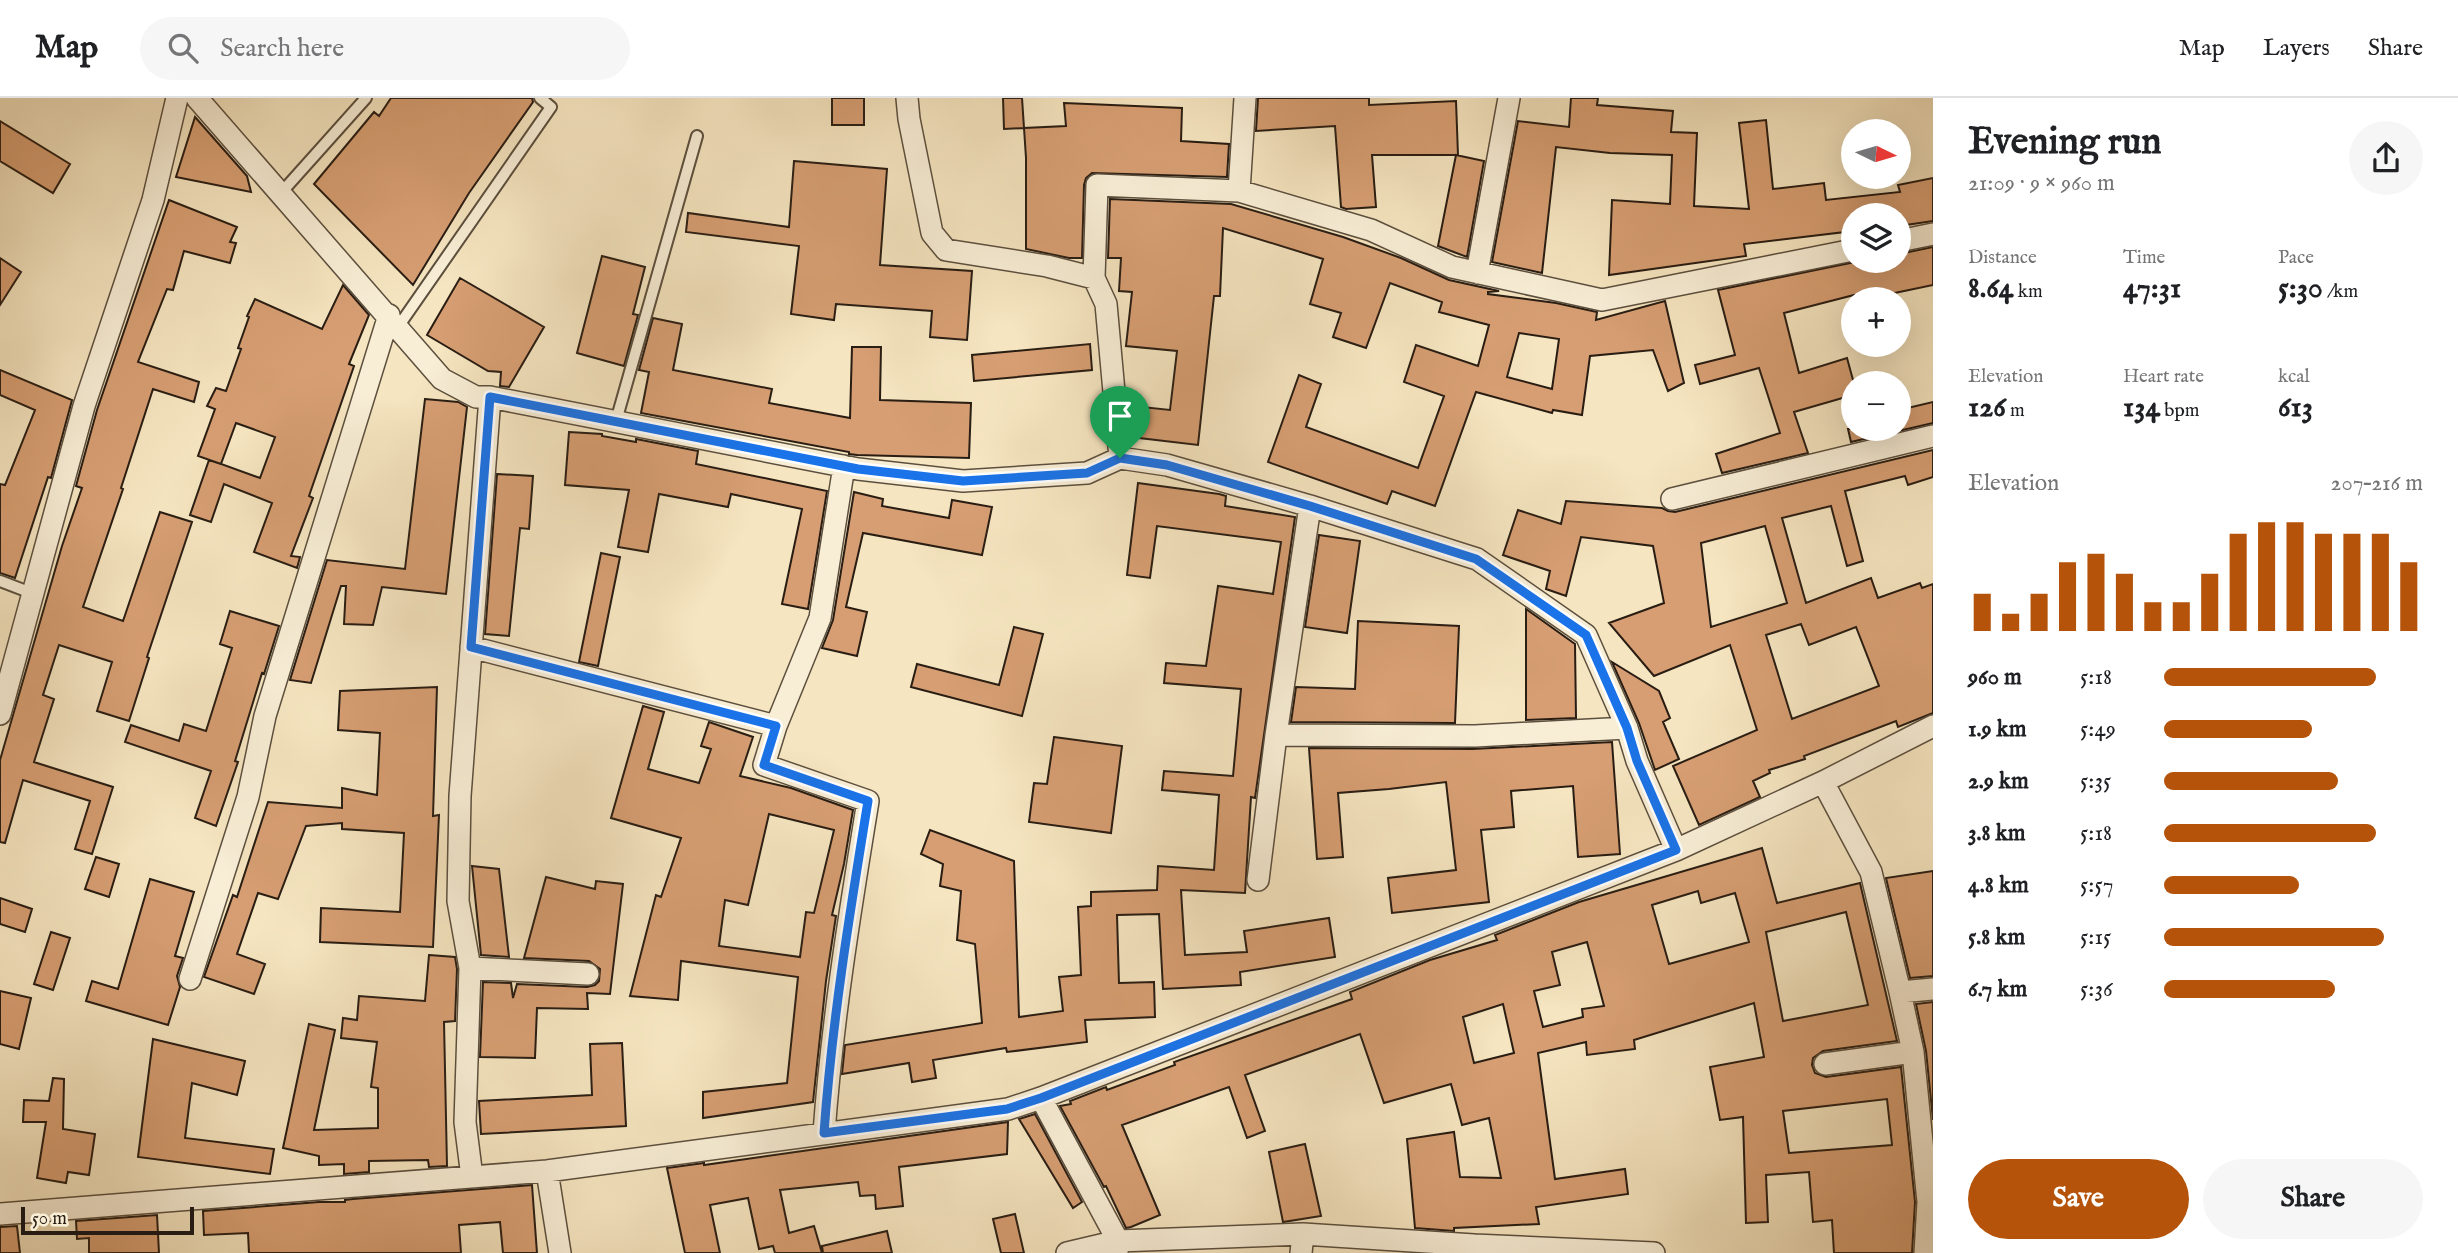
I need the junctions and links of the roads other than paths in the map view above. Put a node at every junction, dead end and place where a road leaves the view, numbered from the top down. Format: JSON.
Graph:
{"nodes":[{"id":1,"x":177,"y":98,"type":"edge"},
{"id":2,"x":197,"y":98,"type":"edge"},
{"id":3,"x":366,"y":98,"type":"edge"},
{"id":4,"x":540,"y":98,"type":"edge"},
{"id":5,"x":907,"y":98,"type":"edge"},
{"id":6,"x":1245,"y":98,"type":"edge"},
{"id":7,"x":1509,"y":98,"type":"edge"},
{"id":8,"x":697,"y":136,"type":"dead end"},
{"id":9,"x":1239,"y":191,"type":"junction"},
{"id":10,"x":281,"y":193,"type":"junction"},
{"id":11,"x":1933,"y":234,"type":"edge"},
{"id":12,"x":1911,"y":239,"type":"edge"},
{"id":13,"x":1841,"y":252,"type":"edge"},
{"id":14,"x":1477,"y":273,"type":"junction"},
{"id":15,"x":1094,"y":278,"type":"junction"},
{"id":16,"x":393,"y":321,"type":"junction"},
{"id":17,"x":490,"y":397,"type":"junction"},
{"id":18,"x":616,"y":421,"type":"junction"},
{"id":19,"x":1933,"y":436,"type":"edge"},
{"id":20,"x":1120,"y":458,"type":"junction"},
{"id":21,"x":844,"y":466,"type":"junction"},
{"id":22,"x":1672,"y":499,"type":"dead end"},
{"id":23,"x":1310,"y":506,"type":"junction"},
{"id":24,"x":0,"y":581,"type":"edge"},
{"id":25,"x":34,"y":594,"type":"junction"},
{"id":26,"x":471,"y":647,"type":"junction"},
{"id":27,"x":0,"y":714,"type":"edge"},
{"id":28,"x":776,"y":726,"type":"junction"},
{"id":29,"x":1933,"y":726,"type":"edge"},
{"id":30,"x":1627,"y":728,"type":"junction"},
{"id":31,"x":1276,"y":735,"type":"junction"},
{"id":32,"x":1823,"y":782,"type":"junction"},
{"id":33,"x":1676,"y":850,"type":"junction"},
{"id":34,"x":1258,"y":880,"type":"dead end"},
{"id":35,"x":470,"y":968,"type":"junction"},
{"id":36,"x":588,"y":974,"type":"dead end"},
{"id":37,"x":190,"y":979,"type":"dead end"},
{"id":38,"x":1933,"y":989,"type":"edge"},
{"id":39,"x":1900,"y":992,"type":"junction"},
{"id":40,"x":1913,"y":1052,"type":"junction"},
{"id":41,"x":1825,"y":1064,"type":"dead end"},
{"id":42,"x":1041,"y":1098,"type":"junction"},
{"id":43,"x":824,"y":1133,"type":"junction"},
{"id":44,"x":547,"y":1171,"type":"junction"},
{"id":45,"x":471,"y":1177,"type":"junction"},
{"id":46,"x":0,"y":1214,"type":"edge"},
{"id":47,"x":1302,"y":1243,"type":"edge"},
{"id":48,"x":1117,"y":1247,"type":"edge"},
{"id":49,"x":1474,"y":1249,"type":"edge"},
{"id":50,"x":560,"y":1253,"type":"edge"},
{"id":51,"x":1067,"y":1253,"type":"edge"},
{"id":52,"x":1654,"y":1253,"type":"edge"},
{"id":53,"x":1925,"y":1253,"type":"edge"}],
"edges":[{"from":1,"to":25,"type":"street"},
{"from":2,"to":10,"type":"street"},
{"from":3,"to":10,"type":"lane"},
{"from":4,"to":16,"type":"lane"},
{"from":5,"to":15,"type":"street"},
{"from":6,"to":9,"type":"street"},
{"from":7,"to":14,"type":"street"},
{"from":8,"to":18,"type":"lane"},
{"from":9,"to":14,"type":"street"},
{"from":9,"to":15,"type":"street"},
{"from":10,"to":16,"type":"street"},
{"from":11,"to":12,"type":"street"},
{"from":13,"to":14,"type":"street"},
{"from":15,"to":20,"type":"street"},
{"from":16,"to":17,"type":"street"},
{"from":16,"to":37,"type":"street"},
{"from":17,"to":18,"type":"street"},
{"from":17,"to":26,"type":"street"},
{"from":18,"to":21,"type":"street"},
{"from":19,"to":22,"type":"street"},
{"from":20,"to":21,"type":"street"},
{"from":20,"to":23,"type":"street"},
{"from":21,"to":28,"type":"street"},
{"from":23,"to":30,"type":"street"},
{"from":23,"to":31,"type":"street"},
{"from":24,"to":25,"type":"lane"},
{"from":25,"to":27,"type":"street"},
{"from":26,"to":28,"type":"street"},
{"from":26,"to":35,"type":"street"},
{"from":28,"to":43,"type":"street"},
{"from":29,"to":32,"type":"street"},
{"from":30,"to":31,"type":"street"},
{"from":30,"to":33,"type":"street"},
{"from":31,"to":34,"type":"street"},
{"from":32,"to":33,"type":"street"},
{"from":32,"to":39,"type":"street"},
{"from":33,"to":42,"type":"street"},
{"from":35,"to":36,"type":"street"},
{"from":35,"to":45,"type":"street"},
{"from":38,"to":39,"type":"street"},
{"from":39,"to":40,"type":"street"},
{"from":40,"to":41,"type":"street"},
{"from":40,"to":53,"type":"street"},
{"from":42,"to":43,"type":"street"},
{"from":42,"to":48,"type":"street"},
{"from":43,"to":44,"type":"street"},
{"from":44,"to":45,"type":"street"},
{"from":44,"to":50,"type":"street"},
{"from":45,"to":46,"type":"street"},
{"from":47,"to":48,"type":"street"},
{"from":47,"to":49,"type":"street"},
{"from":48,"to":51,"type":"street"},
{"from":49,"to":52,"type":"street"}]}
